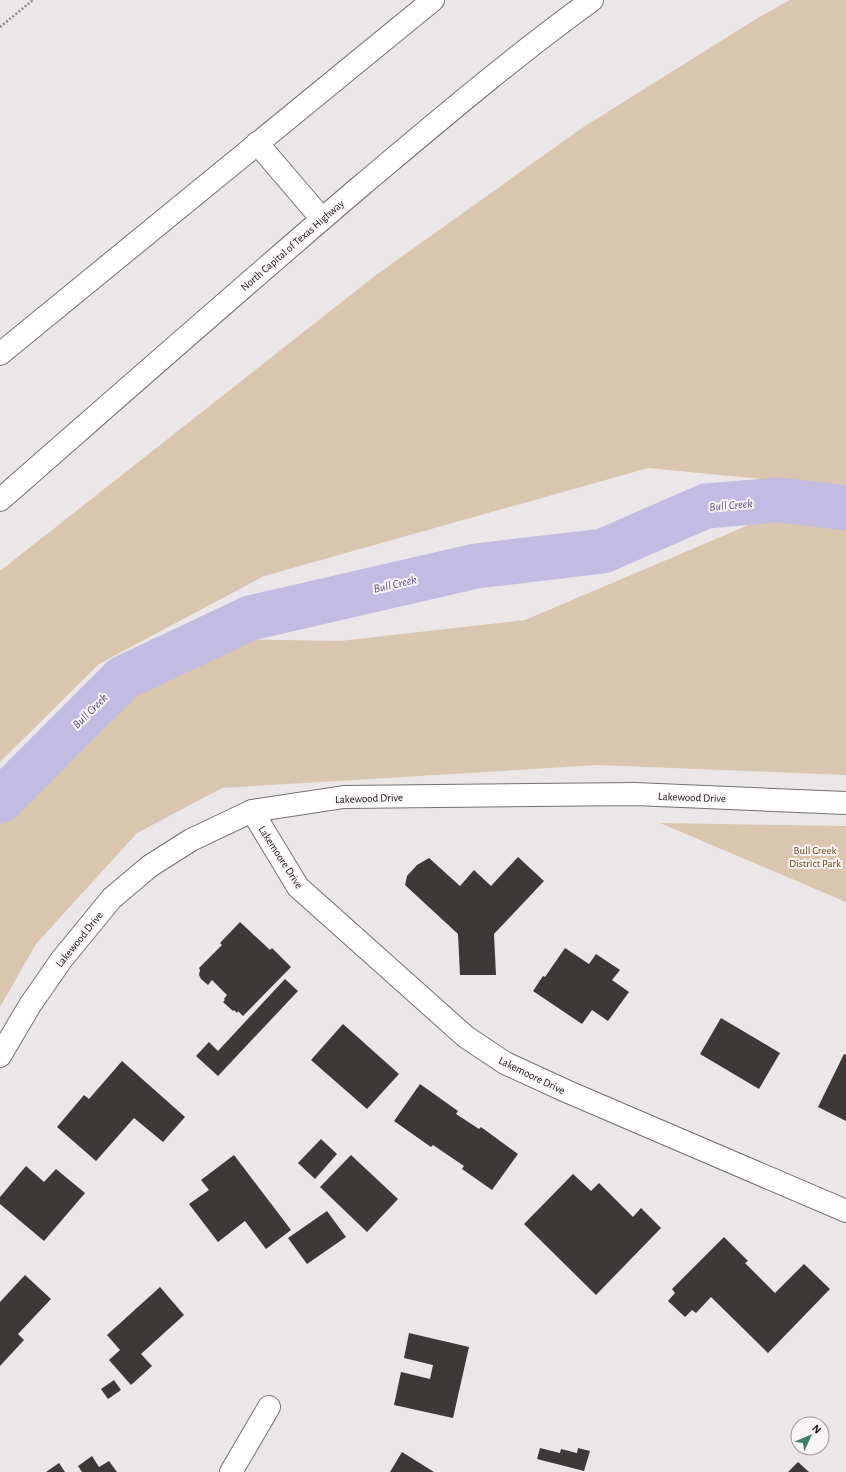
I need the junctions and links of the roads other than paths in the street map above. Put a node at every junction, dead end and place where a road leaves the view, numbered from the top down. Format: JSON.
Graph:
{"nodes":[{"id":1,"x":433,"y":0,"type":"edge"},
{"id":2,"x":592,"y":0,"type":"edge"},
{"id":3,"x":257,"y":143,"type":"junction"},
{"id":4,"x":322,"y":219,"type":"junction"},
{"id":5,"x":0,"y":354,"type":"edge"},
{"id":6,"x":0,"y":500,"type":"edge"},
{"id":7,"x":846,"y":804,"type":"edge"},
{"id":8,"x":252,"y":811,"type":"junction"},
{"id":9,"x":0,"y":1056,"type":"edge"},
{"id":10,"x":846,"y":1211,"type":"edge"},
{"id":11,"x":269,"y":1407,"type":"dead end"},
{"id":12,"x":231,"y":1472,"type":"edge"}],
"edges":[{"from":1,"to":3,"type":"main road"},
{"from":2,"to":4,"type":"main road","name":"North Capital of Texas Highway"},
{"from":3,"to":4,"type":"main road"},
{"from":3,"to":5,"type":"main road"},
{"from":4,"to":6,"type":"main road","name":"North Capital of Texas Highway"},
{"from":7,"to":8,"type":"main road","name":"Lakewood Drive"},
{"from":8,"to":9,"type":"main road","name":"Lakewood Drive"},
{"from":8,"to":10,"type":"main road","name":"Lakemoore Drive"},
{"from":11,"to":12,"type":"main road"}]}
